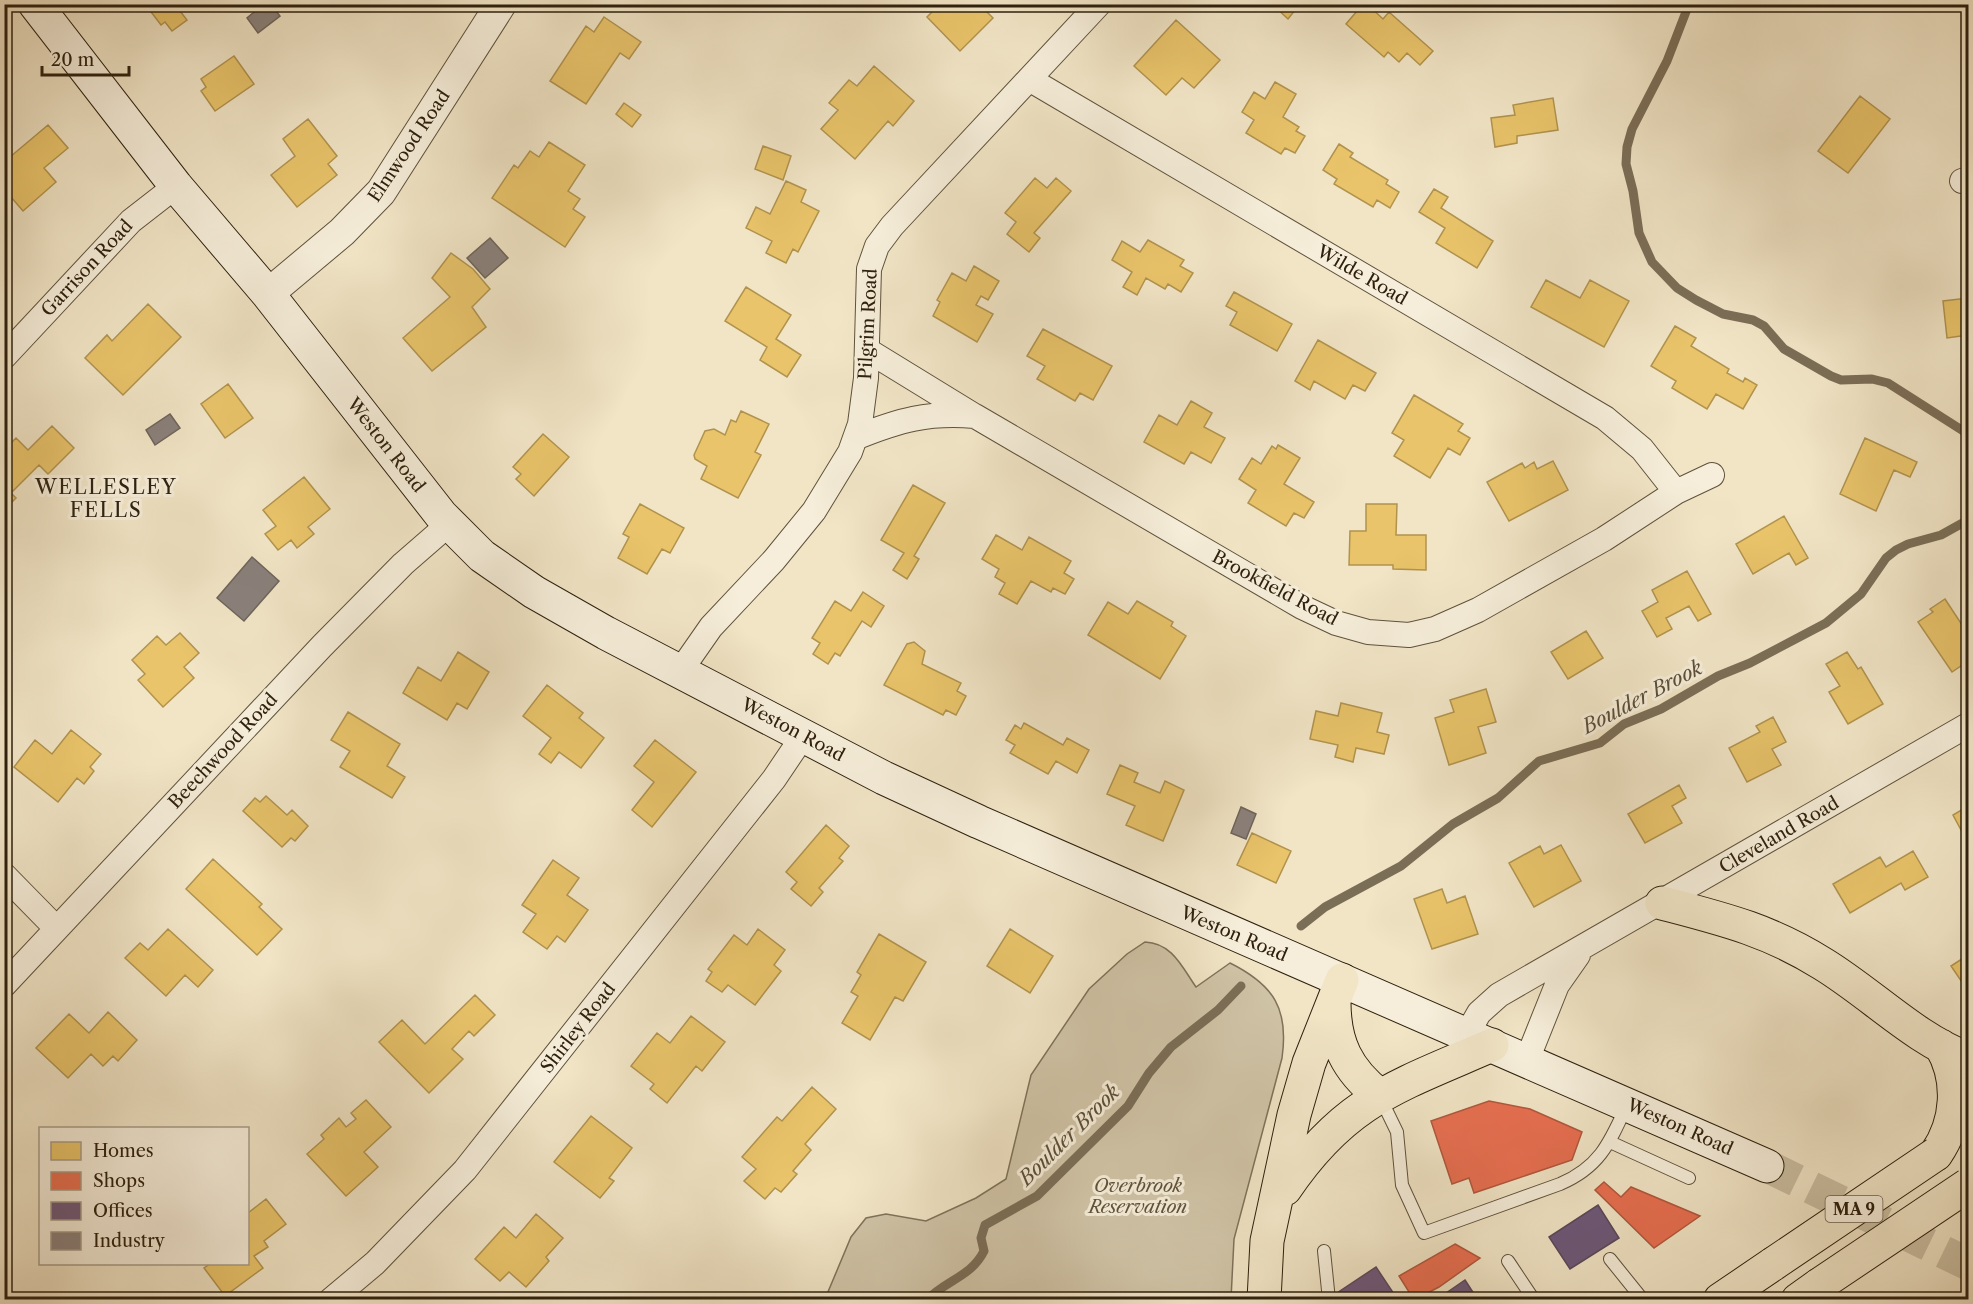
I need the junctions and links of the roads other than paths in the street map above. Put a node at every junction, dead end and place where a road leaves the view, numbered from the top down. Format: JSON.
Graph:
{"nodes":[{"id":1,"x":35,"y":4,"type":"edge"},
{"id":2,"x":501,"y":4,"type":"edge"},
{"id":3,"x":1099,"y":4,"type":"edge"},
{"id":4,"x":1029,"y":80,"type":"junction"},
{"id":5,"x":176,"y":186,"type":"junction"},
{"id":6,"x":268,"y":294,"type":"junction"},
{"id":7,"x":867,"y":350,"type":"junction"},
{"id":8,"x":4,"y":357,"type":"edge"},
{"id":9,"x":975,"y":416,"type":"junction"},
{"id":10,"x":855,"y":438,"type":"junction"},
{"id":11,"x":1712,"y":475,"type":"dead end"},
{"id":12,"x":1676,"y":492,"type":"junction"},
{"id":13,"x":449,"y":524,"type":"junction"},
{"id":14,"x":681,"y":670,"type":"junction"},
{"id":15,"x":1968,"y":725,"type":"edge"},
{"id":16,"x":802,"y":736,"type":"junction"},
{"id":17,"x":4,"y":875,"type":"edge"},
{"id":18,"x":1662,"y":903,"type":"junction"},
{"id":19,"x":56,"y":928,"type":"junction"},
{"id":20,"x":1590,"y":945,"type":"junction"},
{"id":21,"x":4,"y":985,"type":"edge"},
{"id":22,"x":1338,"y":990,"type":"junction"},
{"id":23,"x":1479,"y":1039,"type":"junction"},
{"id":24,"x":1955,"y":1052,"type":"edge"},
{"id":25,"x":1527,"y":1060,"type":"junction"},
{"id":26,"x":1379,"y":1095,"type":"junction"},
{"id":27,"x":1627,"y":1104,"type":"junction"},
{"id":28,"x":1968,"y":1132,"type":"edge"},
{"id":29,"x":1610,"y":1142,"type":"junction"},
{"id":30,"x":1936,"y":1154,"type":"junction"},
{"id":31,"x":1767,"y":1166,"type":"tunnel mouth"},
{"id":32,"x":1689,"y":1178,"type":"dead end"},
{"id":33,"x":1968,"y":1185,"type":"edge"},
{"id":34,"x":1276,"y":1203,"type":"junction"},
{"id":35,"x":1324,"y":1251,"type":"dead end"},
{"id":36,"x":1610,"y":1259,"type":"dead end"},
{"id":37,"x":1508,"y":1261,"type":"dead end"},
{"id":38,"x":1808,"y":1292,"type":"edge"},
{"id":39,"x":332,"y":1299,"type":"edge"},
{"id":40,"x":1264,"y":1299,"type":"edge"},
{"id":41,"x":1329,"y":1299,"type":"edge"},
{"id":42,"x":1534,"y":1299,"type":"edge"},
{"id":43,"x":1643,"y":1299,"type":"edge"},
{"id":44,"x":1720,"y":1299,"type":"edge"}],
"edges":[{"from":1,"to":5,"type":"main road","name":"Weston Road"},
{"from":2,"to":6,"type":"street","name":"Elmwood Road"},
{"from":3,"to":4,"type":"street","name":"Pilgrim Road"},
{"from":4,"to":7,"type":"street","name":"Pilgrim Road"},
{"from":4,"to":12,"type":"street","name":"Wilde Road"},
{"from":5,"to":6,"type":"main road","name":"Weston Road"},
{"from":5,"to":8,"type":"street","name":"Garrison Road"},
{"from":6,"to":13,"type":"main road","name":"Weston Road"},
{"from":7,"to":9,"type":"street","name":"Brookfield Road"},
{"from":7,"to":10,"type":"street","name":"Pilgrim Road"},
{"from":9,"to":10,"type":"street"},
{"from":9,"to":12,"type":"street","name":"Brookfield Road"},
{"from":10,"to":14,"type":"street","name":"Pilgrim Road"},
{"from":11,"to":12,"type":"street","name":"Brookfield Road"},
{"from":13,"to":14,"type":"main road","name":"Weston Road"},
{"from":13,"to":19,"type":"street","name":"Beechwood Road"},
{"from":14,"to":16,"type":"main road","name":"Weston Road"},
{"from":15,"to":18,"type":"street","name":"Cleveland Road"},
{"from":16,"to":22,"type":"main road","name":"Weston Road"},
{"from":16,"to":39,"type":"street","name":"Shirley Road"},
{"from":17,"to":19,"type":"street"},
{"from":18,"to":20,"type":"street","name":"Cleveland Road"},
{"from":18,"to":24,"type":"highway"},
{"from":19,"to":21,"type":"street","name":"Beechwood Road"},
{"from":20,"to":23,"type":"street","name":"Cleveland Road"},
{"from":20,"to":25,"type":"street","name":"Cleveland Road"},
{"from":22,"to":23,"type":"main road","name":"Weston Road"},
{"from":22,"to":26,"type":"highway"},
{"from":22,"to":34,"type":"highway"},
{"from":23,"to":25,"type":"main road","name":"Weston Road"},
{"from":23,"to":26,"type":"highway"},
{"from":24,"to":30,"type":"highway"},
{"from":25,"to":27,"type":"main road","name":"Weston Road"},
{"from":26,"to":29,"type":"lane"},
{"from":26,"to":34,"type":"highway"},
{"from":27,"to":29,"type":"lane"},
{"from":27,"to":31,"type":"main road","name":"Weston Road"},
{"from":28,"to":30,"type":"highway","number":"MA 9"},
{"from":29,"to":32,"type":"lane"},
{"from":30,"to":44,"type":"highway","number":"MA 9","bridge":true},
{"from":33,"to":38,"type":"highway","number":"MA 9","bridge":true},
{"from":34,"to":40,"type":"highway"},
{"from":35,"to":41,"type":"lane"},
{"from":36,"to":43,"type":"lane"},
{"from":37,"to":42,"type":"lane"}]}
